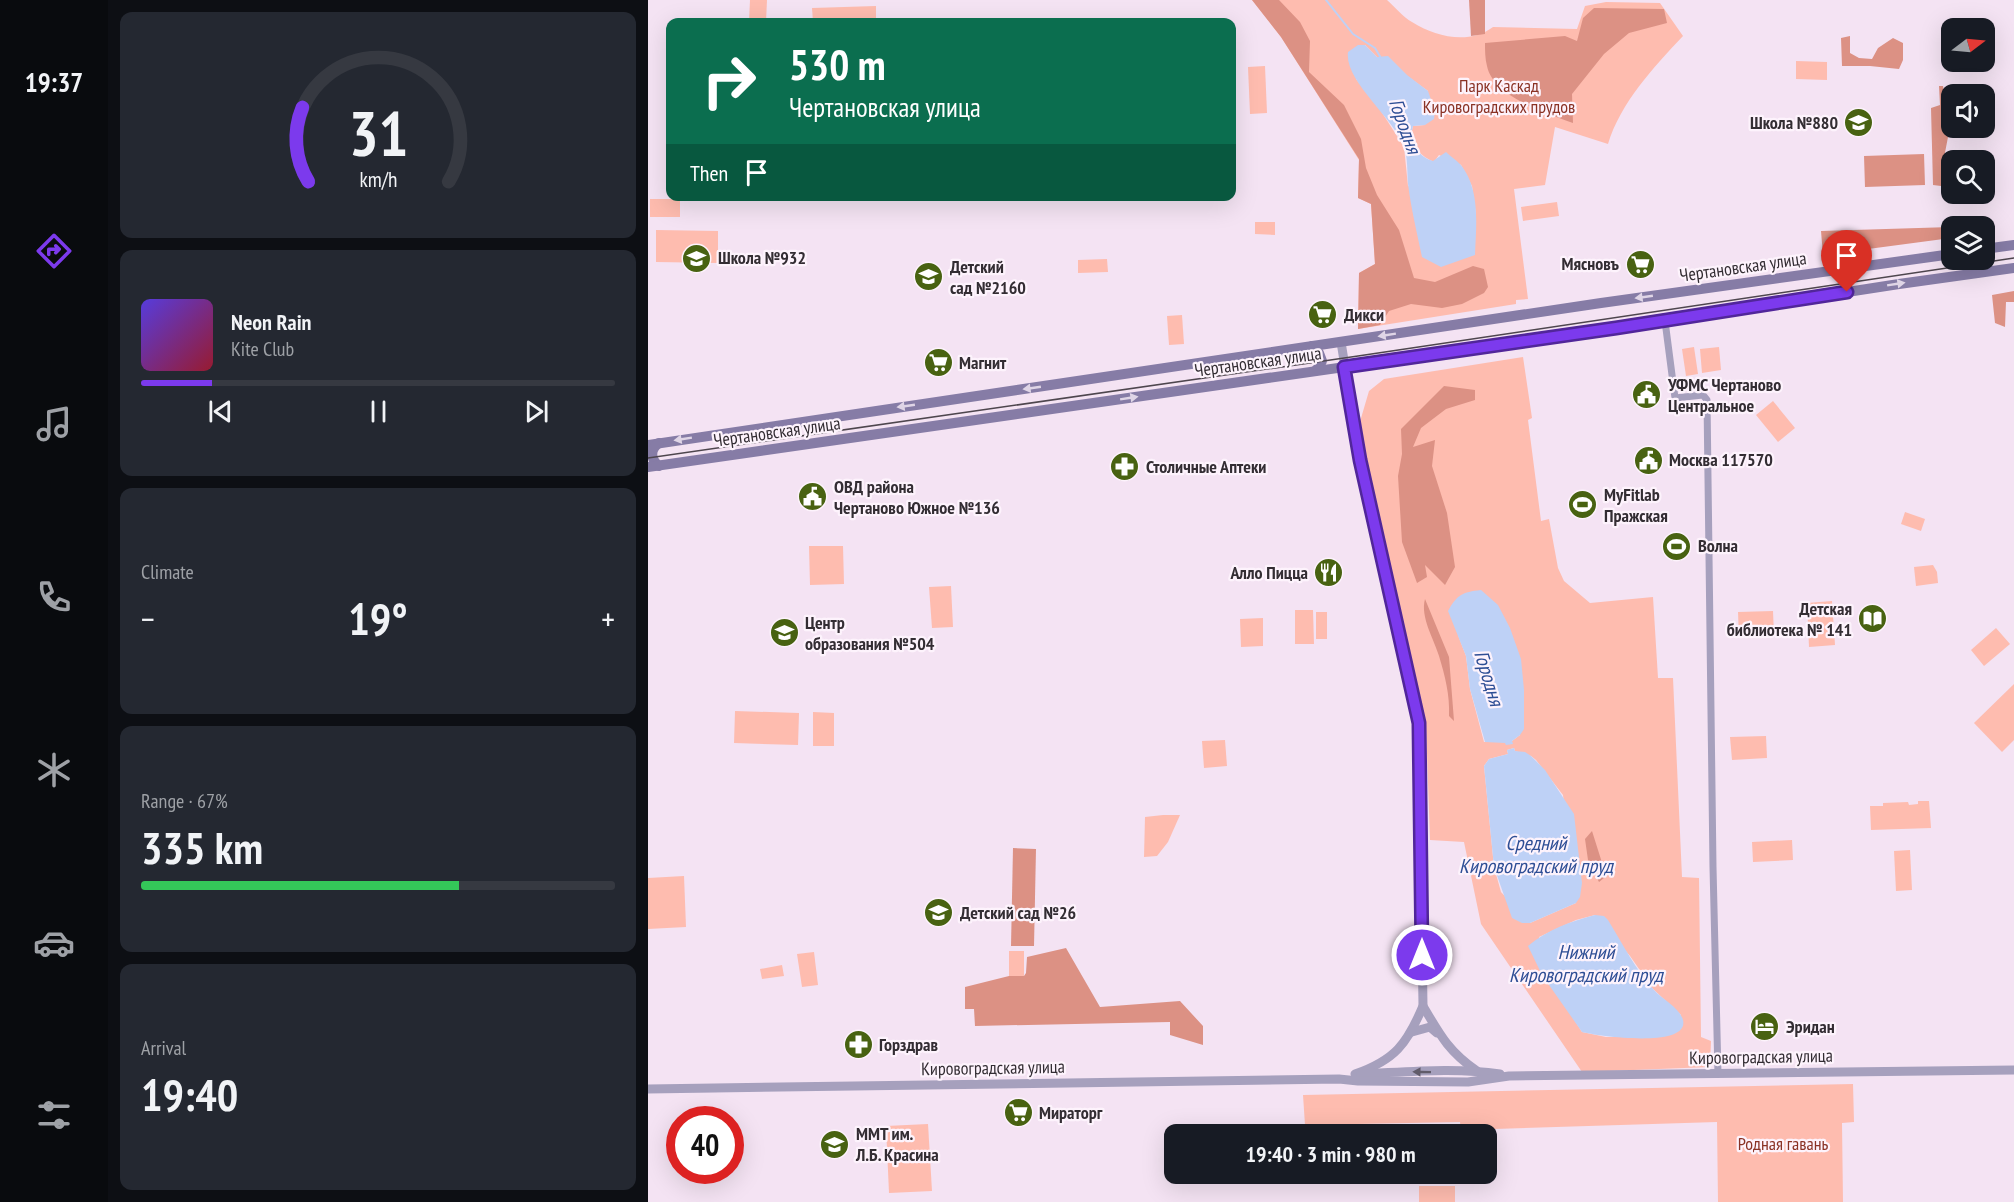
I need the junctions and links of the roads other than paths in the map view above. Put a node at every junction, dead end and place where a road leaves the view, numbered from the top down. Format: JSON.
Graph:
{"nodes":[{"id":1,"x":2014,"y":245,"type":"edge"},
{"id":2,"x":1995,"y":248,"type":"edge"},
{"id":3,"x":1941,"y":256,"type":"edge"},
{"id":4,"x":2014,"y":268,"type":"edge"},
{"id":5,"x":1665,"y":321,"type":"junction"},
{"id":6,"x":1341,"y":342,"type":"junction"},
{"id":7,"x":1312,"y":346,"type":"junction"},
{"id":8,"x":1344,"y":367,"type":"junction"},
{"id":9,"x":1315,"y":371,"type":"junction"},
{"id":10,"x":654,"y":444,"type":"edge"},
{"id":11,"x":653,"y":466,"type":"edge"},
{"id":12,"x":1423,"y":1006,"type":"junction"},
{"id":13,"x":1412,"y":1032,"type":"junction"},
{"id":14,"x":1439,"y":1034,"type":"junction"},
{"id":15,"x":1393,"y":1056,"type":"junction"},
{"id":16,"x":1456,"y":1056,"type":"junction"},
{"id":17,"x":1478,"y":1071,"type":"junction"},
{"id":18,"x":2014,"y":1071,"type":"edge"},
{"id":19,"x":1393,"y":1072,"type":"junction"},
{"id":20,"x":1451,"y":1072,"type":"junction"},
{"id":21,"x":1355,"y":1074,"type":"junction"},
{"id":22,"x":1718,"y":1074,"type":"junction"},
{"id":23,"x":1509,"y":1076,"type":"junction"},
{"id":24,"x":1339,"y":1079,"type":"junction"},
{"id":25,"x":1400,"y":1081,"type":"junction"},
{"id":26,"x":1439,"y":1082,"type":"junction"},
{"id":27,"x":648,"y":1089,"type":"edge"}],
"edges":[{"from":1,"to":2,"type":"main road"},
{"from":3,"to":6,"type":"main road","name":"Чертановская улица","one_way":true},
{"from":5,"to":4,"type":"main road","name":"Чертановская улица","one_way":true},
{"from":5,"to":8,"type":"main road","name":"Чертановская улица"},
{"from":5,"to":22,"type":"street"},
{"from":6,"to":7,"type":"main road","name":"Чертановская улица"},
{"from":6,"to":8,"type":"street"},
{"from":7,"to":9,"type":"main road"},
{"from":7,"to":10,"type":"main road","name":"Чертановская улица","one_way":true},
{"from":8,"to":9,"type":"main road","name":"Чертановская улица"},
{"from":8,"to":12,"type":"street"},
{"from":11,"to":9,"type":"main road","name":"Чертановская улица","one_way":true},
{"from":10,"to":11,"type":"main road"},
{"from":12,"to":13,"type":"street"},
{"from":12,"to":14,"type":"street"},
{"from":13,"to":14,"type":"street"},
{"from":13,"to":15,"type":"street"},
{"from":14,"to":16,"type":"street"},
{"from":15,"to":19,"type":"street"},
{"from":15,"to":21,"type":"street"},
{"from":16,"to":17,"type":"street"},
{"from":16,"to":20,"type":"street"},
{"from":17,"to":20,"type":"street","name":"Кировоградская улица"},
{"from":17,"to":23,"type":"street","name":"Кировоградская улица"},
{"from":18,"to":22,"type":"street","name":"Кировоградская улица"},
{"from":20,"to":19,"type":"street","name":"Кировоградская улица","one_way":true},
{"from":19,"to":21,"type":"street","name":"Кировоградская улица"},
{"from":19,"to":25,"type":"street"},
{"from":20,"to":26,"type":"street"},
{"from":21,"to":24,"type":"street","name":"Кировоградская улица"},
{"from":22,"to":23,"type":"street","name":"Кировоградская улица"},
{"from":23,"to":26,"type":"street","name":"Кировоградская улица"},
{"from":24,"to":25,"type":"street","name":"Кировоградская улица"},
{"from":24,"to":27,"type":"street","name":"Кировоградская улица"},
{"from":25,"to":26,"type":"street","name":"Кировоградская улица"}]}
